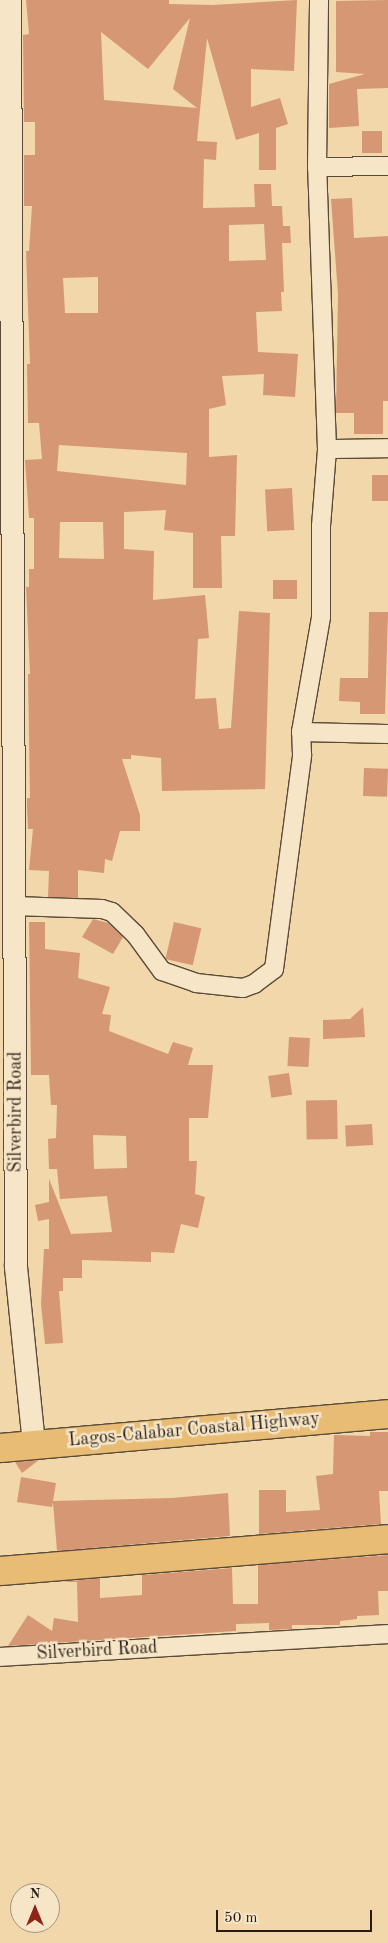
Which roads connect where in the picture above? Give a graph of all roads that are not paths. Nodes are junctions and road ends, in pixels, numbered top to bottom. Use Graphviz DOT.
graph roads {
  1 [pos="10,0"];
  2 [pos="319,0"];
  3 [pos="388,166"];
  4 [pos="317,167"];
  5 [pos="5,240"];
  6 [pos="327,448"];
  7 [pos="388,448"];
  8 [pos="8,532"];
  9 [pos="301,732"];
  10 [pos="388,734"];
  11 [pos="14,906"];
  12 [pos="388,1414"];
  13 [pos="34,1443"];
  14 [pos="0,1448"];
  15 [pos="388,1538"];
  16 [pos="0,1572"];
  17 [pos="388,1634"];
  18 [pos="0,1657"];
  1 -- 5 [label="street, Silverbird Road"];
  2 -- 4 [label="street"];
  3 -- 4 [label="street"];
  4 -- 6 [label="street"];
  5 -- 8 [label="street, Silverbird Road"];
  6 -- 7 [label="street"];
  6 -- 9 [label="street"];
  8 -- 11 [label="street, Silverbird Road"];
  9 -- 10 [label="street"];
  9 -- 11 [label="street"];
  11 -- 13 [label="street, Silverbird Road"];
  12 -- 13 [label="highway, Lagos-Calabar Coastal Highway"];
  13 -- 14 [label="highway, Lagos-Calabar Coastal Highway"];
  15 -- 16 [label="highway"];
  17 -- 18 [label="street, Silverbird Road"];
}
